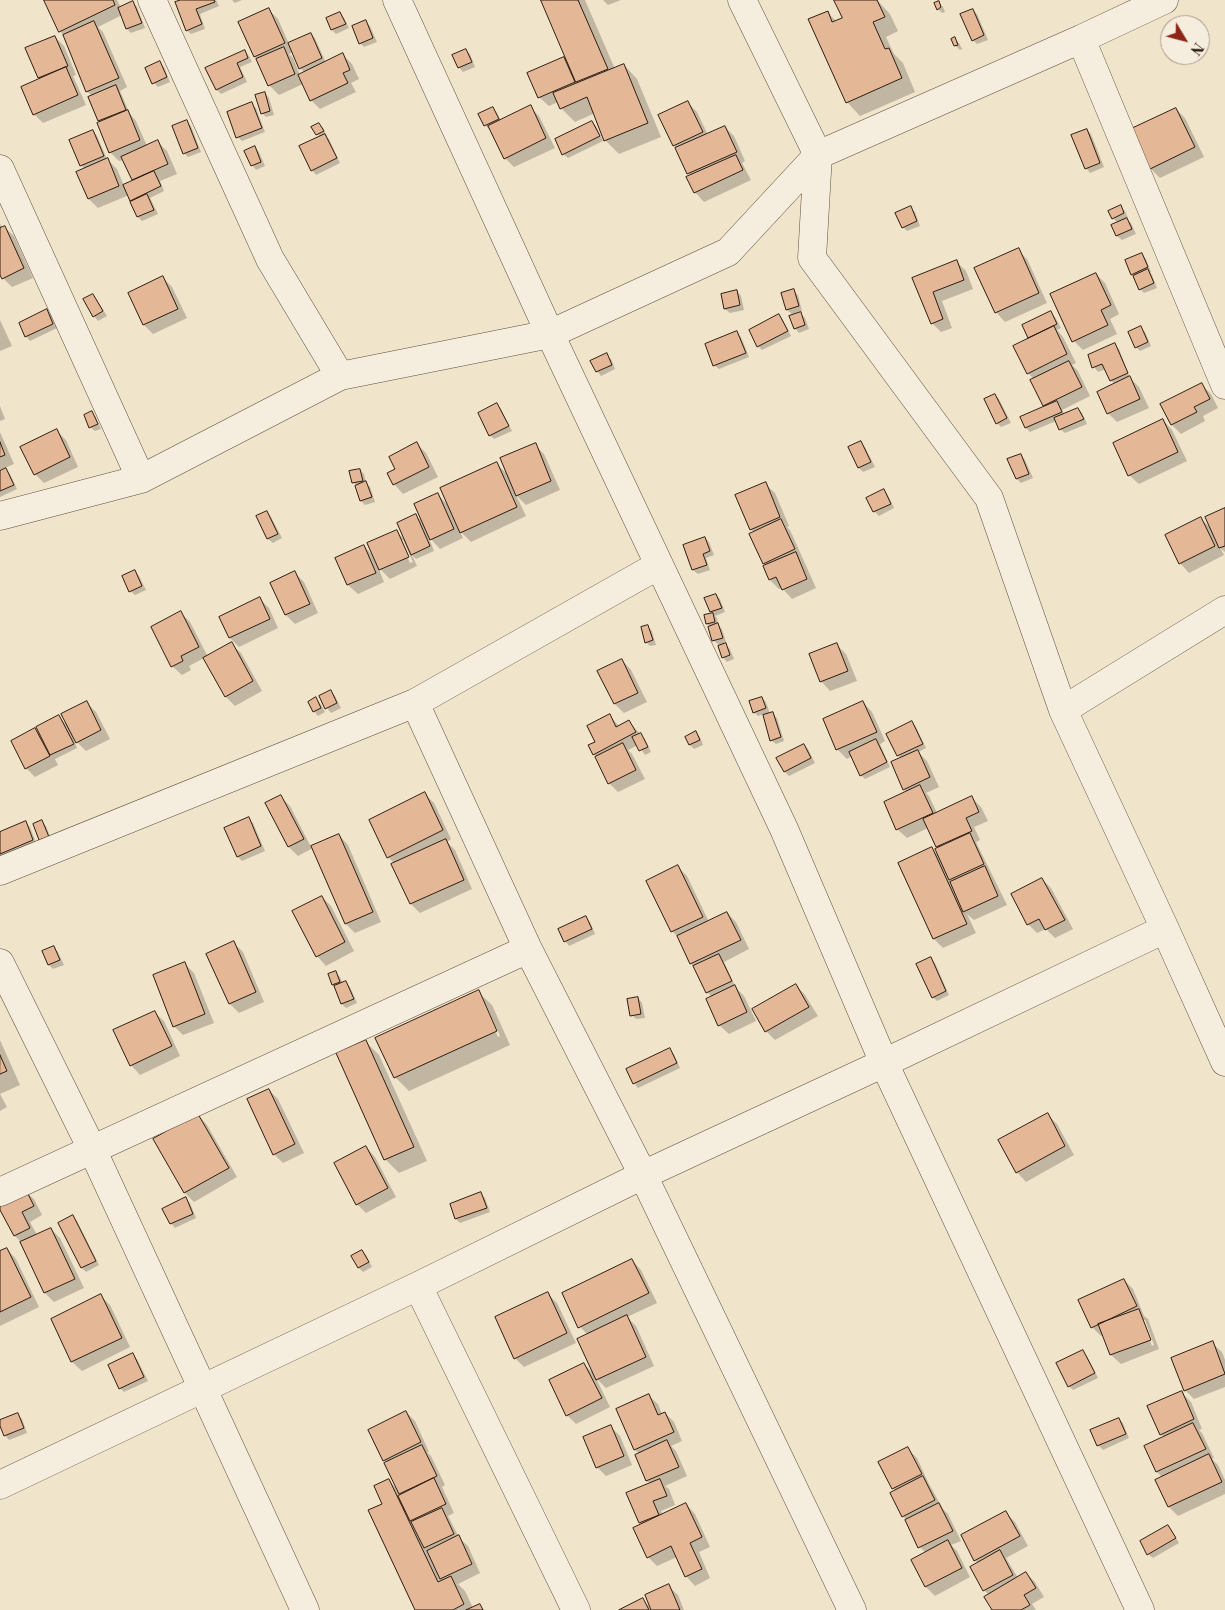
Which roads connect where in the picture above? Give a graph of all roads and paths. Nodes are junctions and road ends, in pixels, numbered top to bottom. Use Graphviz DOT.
graph roads {
  1 [pos="152,0"];
  2 [pos="397,0"];
  3 [pos="742,0"];
  4 [pos="1164,0"];
  5 [pos="1081,39"];
  6 [pos="818,155"];
  7 [pos="0,169"];
  8 [pos="550,334"];
  9 [pos="340,376"];
  10 [pos="1225,385"];
  11 [pos="142,479"];
  12 [pos="0,516"];
  13 [pos="659,565"];
  14 [pos="1225,610"];
  15 [pos="415,704"];
  16 [pos="1063,710"];
  17 [pos="0,871"];
  18 [pos="1166,929"];
  19 [pos="528,949"];
  20 [pos="0,963"];
  21 [pos="1225,1062"];
  22 [pos="884,1063"];
  23 [pos="92,1150"];
  24 [pos="643,1174"];
  25 [pos="0,1192"];
  26 [pos="418,1286"];
  27 [pos="202,1388"];
  28 [pos="0,1484"];
  29 [pos="305,1610"];
  30 [pos="576,1610"];
  31 [pos="852,1610"];
  32 [pos="1140,1610"];
  1 -- 9 [label="street"];
  2 -- 8 [label="street"];
  3 -- 6 [label="street"];
  4 -- 5 [label="street"];
  5 -- 6 [label="street"];
  5 -- 10 [label="street"];
  6 -- 8 [label="street"];
  6 -- 16 [label="street"];
  7 -- 11 [label="street"];
  8 -- 9 [label="street"];
  8 -- 13 [label="street"];
  9 -- 11 [label="street"];
  11 -- 12 [label="street"];
  13 -- 15 [label="street"];
  13 -- 22 [label="street"];
  14 -- 16 [label="street"];
  15 -- 17 [label="street"];
  15 -- 19 [label="street"];
  16 -- 18 [label="street"];
  18 -- 21 [label="street"];
  18 -- 22 [label="street"];
  19 -- 23 [label="street"];
  19 -- 24 [label="street"];
  20 -- 23 [label="street"];
  22 -- 24 [label="street"];
  22 -- 32 [label="street"];
  23 -- 25 [label="street"];
  23 -- 27 [label="street"];
  24 -- 26 [label="street"];
  24 -- 31 [label="street"];
  26 -- 27 [label="street"];
  26 -- 30 [label="street"];
  27 -- 28 [label="street"];
  27 -- 29 [label="street"];
}
